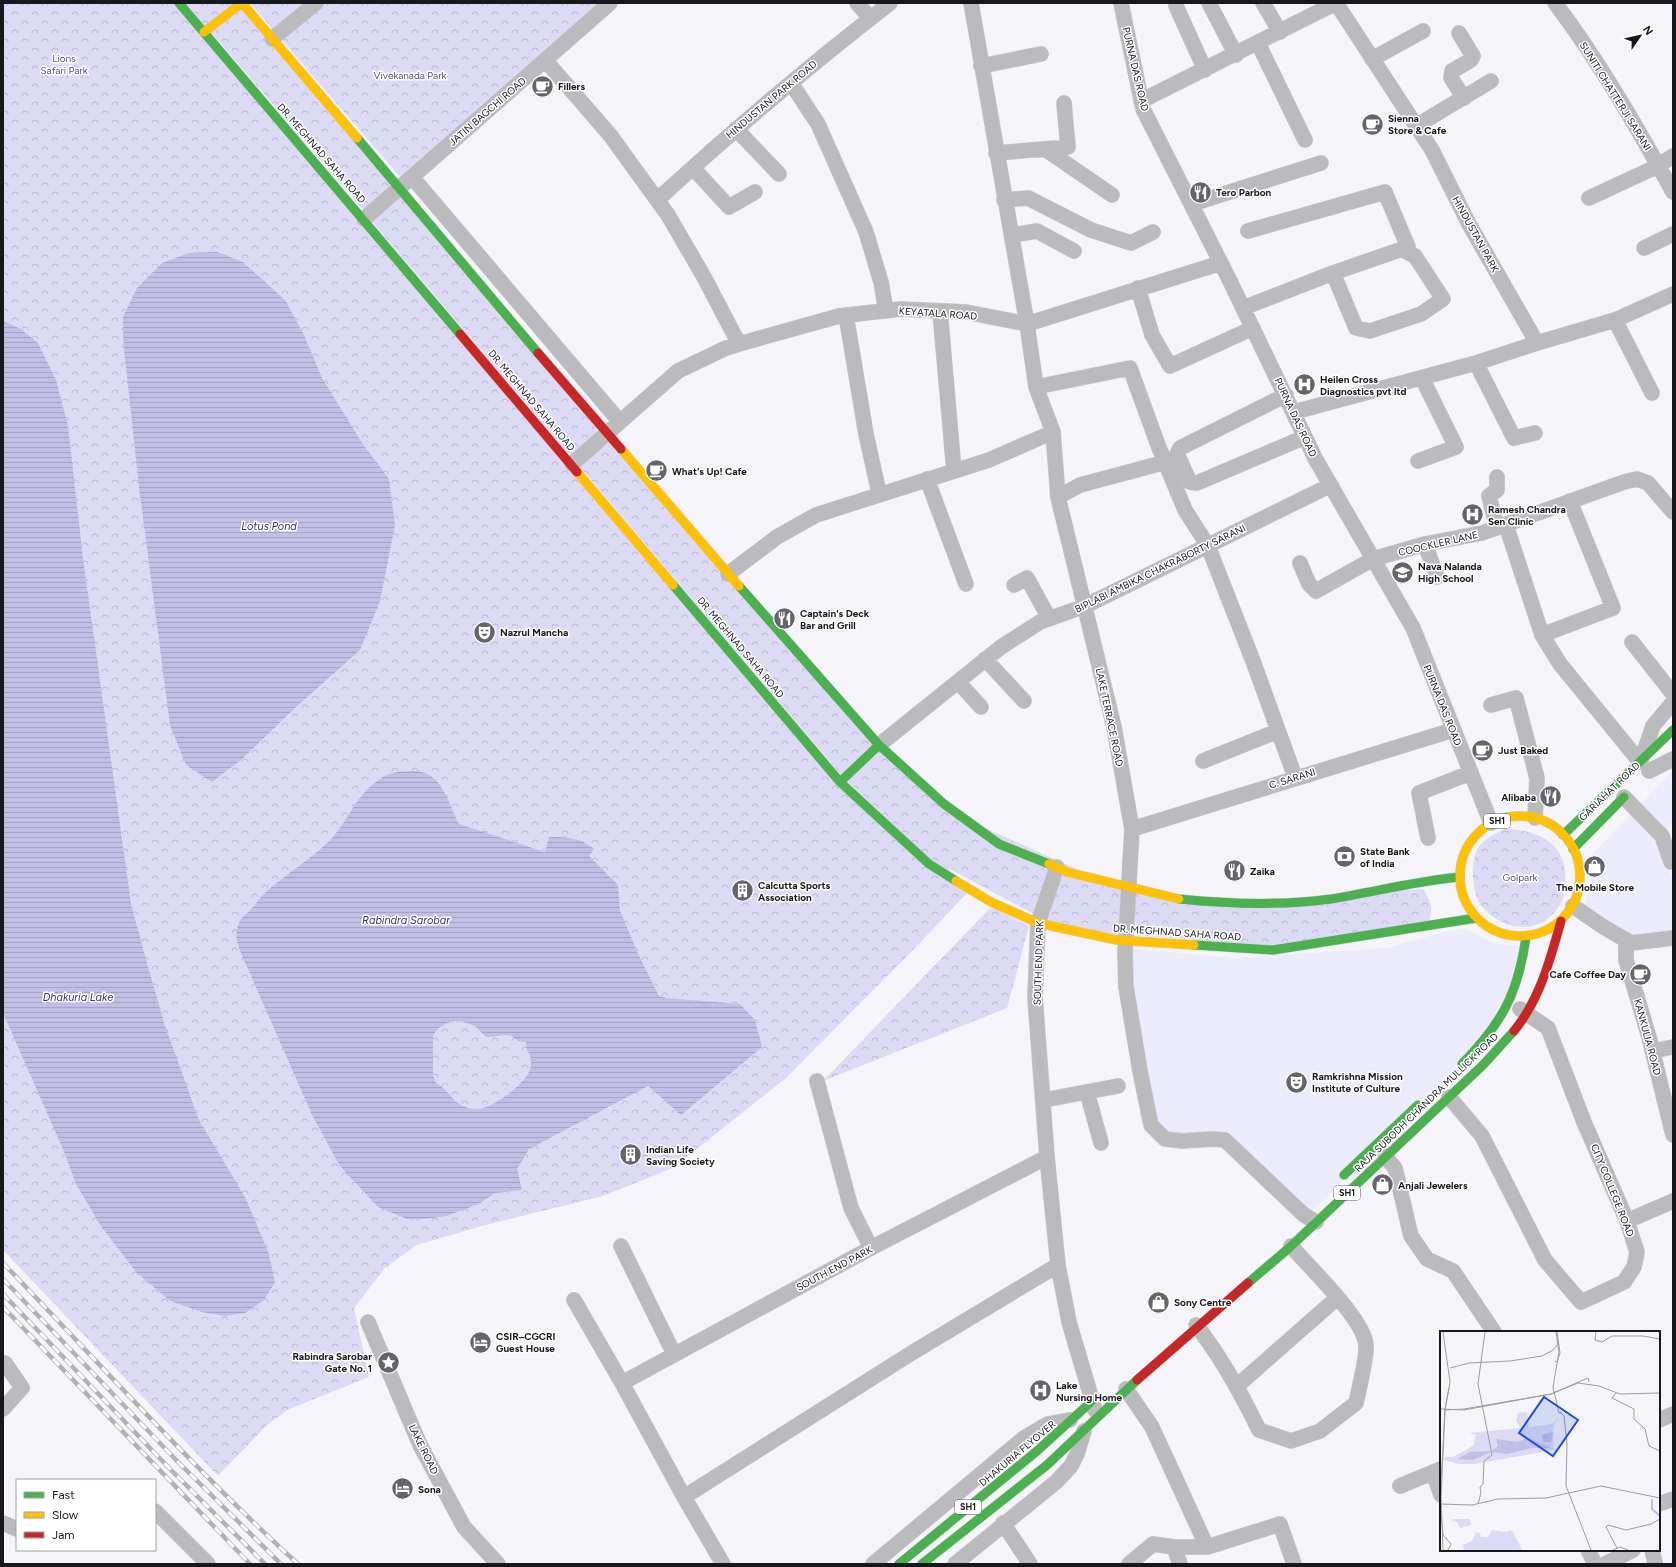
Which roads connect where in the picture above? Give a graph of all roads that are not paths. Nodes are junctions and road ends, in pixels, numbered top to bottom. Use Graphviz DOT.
graph roads {
  1 [pos="179,3"];
  2 [pos="242,3"];
  3 [pos="316,3"];
  4 [pos="610,3"];
  5 [pos="857,3"];
  6 [pos="890,3"];
  7 [pos="971,3"];
  8 [pos="1121,3"];
  9 [pos="1176,3"];
  10 [pos="1209,3"];
  11 [pos="1263,3"];
  12 [pos="1336,3"];
  13 [pos="1555,3"];
  14 [pos="870,18"];
  15 [pos="1423,31"];
  16 [pos="204,32"];
  17 [pos="1280,32"];
  18 [pos="1459,33"];
  19 [pos="272,39"];
  20 [pos="1258,43"];
  21 [pos="1041,54"];
  22 [pos="1236,55"];
  23 [pos="1372,59"];
  24 [pos="545,60"];
  25 [pos="981,66"];
  26 [pos="1206,70"];
  27 [pos="1491,81"];
  28 [pos="791,83"];
  29 [pos="1464,98"];
  30 [pos="1142,101"];
  31 [pos="1064,103"];
  32 [pos="1416,126"];
  33 [pos="736,129"];
  34 [pos="1304,140"];
  35 [pos="1045,150"];
  36 [pos="996,153"];
  37 [pos="1673,156"];
  38 [pos="1321,163"];
  39 [pos="1658,166"];
  40 [pos="693,168"];
  41 [pos="779,174"];
  42 [pos="412,177"];
  43 [pos="400,188"];
  44 [pos="755,192"];
  45 [pos="1673,192"];
  46 [pos="1112,195"];
  47 [pos="1589,198"];
  48 [pos="657,200"];
  49 [pos="1004,200"];
  50 [pos="1192,204"];
  51 [pos="364,220"];
  52 [pos="1248,230"];
  53 [pos="1153,232"];
  54 [pos="1673,234"];
  55 [pos="1012,235"];
  56 [pos="1644,248"];
  57 [pos="1400,249"];
  58 [pos="1074,252"];
  59 [pos="1221,263"];
  60 [pos="1333,273"];
  61 [pos="1138,288"];
  62 [pos="1673,294"];
  63 [pos="1243,308"];
  64 [pos="886,311"];
  65 [pos="940,311"];
  66 [pos="846,315"];
  67 [pos="1615,320"];
  68 [pos="1026,324"];
  69 [pos="1253,328"];
  70 [pos="1537,343"];
  71 [pos="739,344"];
  72 [pos="1476,363"];
  73 [pos="1422,378"];
  74 [pos="1036,388"];
  75 [pos="1652,393"];
  76 [pos="1286,395"];
  77 [pos="1294,412"];
  78 [pos="620,422"];
  79 [pos="1053,432"];
  80 [pos="607,433"];
  81 [pos="1535,433"];
  82 [pos="1305,437"];
  83 [pos="1418,461"];
  84 [pos="1166,462"];
  85 [pos="572,464"];
  86 [pos="954,471"];
  87 [pos="1497,477"];
  88 [pos="927,479"];
  89 [pos="1330,485"];
  90 [pos="879,493"];
  91 [pos="1058,497"];
  92 [pos="1570,502"];
  93 [pos="1673,512"];
  94 [pos="1501,527"];
  95 [pos="1425,544"];
  96 [pos="1208,546"];
  97 [pos="1373,559"];
  98 [pos="1300,563"];
  99 [pos="728,574"];
  100 [pos="1437,578"];
  101 [pos="966,584"];
  102 [pos="1014,585"];
  103 [pos="1085,606"];
  104 [pos="1049,618"];
  105 [pos="1542,635"];
  106 [pos="1632,642"];
  107 [pos="985,660"];
  108 [pos="958,682"];
  109 [pos="1673,694"];
  110 [pos="1024,701"];
  111 [pos="1673,702"];
  112 [pos="1491,705"];
  113 [pos="981,707"];
  114 [pos="1453,730"];
  115 [pos="1673,730"];
  116 [pos="1278,731"];
  117 [pos="879,745"];
  118 [pos="1673,748"];
  119 [pos="1673,759"];
  120 [pos="1203,761"];
  121 [pos="1644,770"];
  122 [pos="1470,773"];
  123 [pos="1295,777"];
  124 [pos="840,782"];
  125 [pos="1627,794"];
  126 [pos="1535,818"];
  127 [pos="1491,823"];
  128 [pos="1132,829"];
  129 [pos="1563,835"];
  130 [pos="1428,838"];
  131 [pos="1573,849"];
  132 [pos="1673,861"];
  133 [pos="1057,868"];
  134 [pos="1460,877"];
  135 [pos="1127,887"];
  136 [pos="1573,906"];
  137 [pos="1476,918"];
  138 [pos="1561,921"];
  139 [pos="1038,923"];
  140 [pos="1526,937"];
  141 [pos="1673,938"];
  142 [pos="1124,940"];
  143 [pos="1626,940"];
  144 [pos="1510,1002"];
  145 [pos="1526,1014"];
  146 [pos="1673,1047"];
  147 [pos="1652,1051"];
  148 [pos="1456,1070"];
  149 [pos="817,1081"];
  150 [pos="1118,1086"];
  151 [pos="1086,1092"];
  152 [pos="1428,1097"];
  153 [pos="1449,1098"];
  154 [pos="1044,1100"];
  155 [pos="1669,1103"];
  156 [pos="1673,1135"];
  157 [pos="1101,1143"];
  158 [pos="1385,1156"];
  159 [pos="1047,1158"];
  160 [pos="1337,1182"];
  161 [pos="1673,1201"];
  162 [pos="1306,1218"];
  163 [pos="1627,1221"];
  164 [pos="621,1246"];
  165 [pos="1291,1246"];
  166 [pos="871,1248"];
  167 [pos="1058,1265"];
  168 [pos="1337,1298"];
  169 [pos="574,1300"];
  170 [pos="368,1322"];
  171 [pos="1196,1325"];
  172 [pos="1493,1331"];
  173 [pos="674,1354"];
  174 [pos="5,1363"];
  175 [pos="622,1383"];
  176 [pos="1237,1386"];
  177 [pos="1126,1388"];
  178 [pos="1096,1397"];
  179 [pos="3,1409"];
  180 [pos="1673,1414"];
  181 [pos="1098,1417"];
  182 [pos="1074,1419"];
  183 [pos="1660,1420"];
  184 [pos="1084,1430"];
  185 [pos="1437,1471"];
  186 [pos="1400,1486"];
  187 [pos="1440,1489"];
  188 [pos="684,1497"];
  189 [pos="1673,1499"];
  190 [pos="1660,1504"];
  191 [pos="156,1512"];
  192 [pos="3,1523"];
  193 [pos="1003,1523"];
  194 [pos="16,1529"];
  195 [pos="1174,1547"];
  196 [pos="1207,1547"];
  197 [pos="1588,1551"];
  198 [pos="1631,1551"];
  199 [pos="208,1564"];
  200 [pos="498,1564"];
  201 [pos="723,1564"];
  202 [pos="873,1564"];
  203 [pos="899,1564"];
  204 [pos="922,1564"];
  205 [pos="955,1564"];
  206 [pos="1030,1564"];
  207 [pos="1129,1564"];
  208 [pos="1180,1564"];
  209 [pos="1294,1564"];
  210 [pos="1595,1564"];
  211 [pos="1605,1564"];
  1 -- 16 [label="street, DR. MEGHNAD SAHA ROAD"];
  2 -- 16 [label="street"];
  2 -- 19 [label="street"];
  3 -- 19 [label="street"];
  4 -- 24 [label="street, JATIN BAGCHI ROAD"];
  5 -- 14 [label="street"];
  6 -- 14 [label="street, HINDUSTAN PARK ROAD"];
  7 -- 25 [label="street, LAKE TERRACE ROAD"];
  8 -- 30 [label="street, PURNA DAS ROAD"];
  9 -- 26 [label="street"];
  10 -- 22 [label="street"];
  11 -- 17 [label="street"];
  12 -- 17 [label="street"];
  12 -- 23 [label="street, HINDUSTAN PARK"];
  13 -- 39 [label="street, SUNITI CHATTERJI SARANI"];
  14 -- 28 [label="street, HINDUSTAN PARK ROAD"];
  15 -- 23 [label="street"];
  16 -- 51 [label="street, DR. MEGHNAD SAHA ROAD"];
  17 -- 20 [label="street"];
  18 -- 29 [label="street"];
  19 -- 43 [label="street"];
  20 -- 22 [label="street"];
  20 -- 34 [label="street"];
  21 -- 25 [label="street"];
  22 -- 26 [label="street"];
  23 -- 32 [label="street, HINDUSTAN PARK"];
  24 -- 42 [label="street, JATIN BAGCHI ROAD"];
  24 -- 48 [label="street"];
  25 -- 36 [label="street, LAKE TERRACE ROAD"];
  26 -- 30 [label="street"];
  27 -- 29 [label="street"];
  28 -- 33 [label="street, HINDUSTAN PARK ROAD"];
  28 -- 64 [label="street"];
  29 -- 32 [label="street"];
  30 -- 50 [label="street, PURNA DAS ROAD"];
  31 -- 35 [label="street"];
  32 -- 70 [label="street, HINDUSTAN PARK"];
  33 -- 40 [label="street, HINDUSTAN PARK ROAD"];
  33 -- 41 [label="street"];
  35 -- 36 [label="street"];
  35 -- 46 [label="street"];
  36 -- 49 [label="street, LAKE TERRACE ROAD"];
  37 -- 39 [label="street"];
  38 -- 50 [label="street"];
  39 -- 45 [label="street, SUNITI CHATTERJI SARANI"];
  39 -- 47 [label="street"];
  40 -- 44 [label="street"];
  40 -- 48 [label="street, HINDUSTAN PARK ROAD"];
  42 -- 43 [label="street, JATIN BAGCHI ROAD"];
  42 -- 78 [label="street"];
  43 -- 51 [label="street, JATIN BAGCHI ROAD"];
  43 -- 80 [label="street"];
  48 -- 71 [label="street"];
  49 -- 53 [label="street"];
  49 -- 55 [label="street, LAKE TERRACE ROAD"];
  50 -- 59 [label="street, PURNA DAS ROAD"];
  51 -- 85 [label="street, DR. MEGHNAD SAHA ROAD"];
  52 -- 57 [label="street"];
  54 -- 56 [label="street"];
  55 -- 58 [label="street"];
  55 -- 68 [label="street, LAKE TERRACE ROAD"];
  57 -- 60 [label="street"];
  57 -- 60 [label="street"];
  59 -- 61 [label="street, KEYATALA ROAD"];
  59 -- 63 [label="street, PURNA DAS ROAD"];
  60 -- 63 [label="street"];
  61 -- 68 [label="street, KEYATALA ROAD"];
  61 -- 69 [label="street"];
  62 -- 67 [label="street"];
  63 -- 69 [label="street, PURNA DAS ROAD"];
  64 -- 65 [label="street, KEYATALA ROAD"];
  64 -- 66 [label="street, KEYATALA ROAD"];
  65 -- 68 [label="street, KEYATALA ROAD"];
  65 -- 86 [label="street"];
  66 -- 71 [label="street, KEYATALA ROAD"];
  66 -- 90 [label="street"];
  67 -- 70 [label="street"];
  67 -- 75 [label="street"];
  68 -- 74 [label="street, LAKE TERRACE ROAD"];
  69 -- 76 [label="street, PURNA DAS ROAD"];
  70 -- 72 [label="street"];
  71 -- 78 [label="street, KEYATALA ROAD"];
  72 -- 73 [label="street"];
  72 -- 81 [label="street"];
  73 -- 77 [label="street"];
  73 -- 83 [label="street"];
  74 -- 79 [label="street, LAKE TERRACE ROAD"];
  74 -- 84 [label="street"];
  76 -- 77 [label="street, PURNA DAS ROAD"];
  76 -- 82 [label="street"];
  77 -- 82 [label="street, PURNA DAS ROAD"];
  78 -- 80 [label="street, KEYATALA ROAD"];
  79 -- 86 [label="street"];
  79 -- 91 [label="street, LAKE TERRACE ROAD"];
  80 -- 85 [label="street, KEYATALA ROAD"];
  80 -- 99 [label="street"];
  82 -- 89 [label="street, PURNA DAS ROAD"];
  84 -- 91 [label="street"];
  84 -- 96 [label="street"];
  85 -- 124 [label="street, DR. MEGHNAD SAHA ROAD"];
  86 -- 88 [label="street"];
  87 -- 94 [label="street"];
  88 -- 90 [label="street"];
  88 -- 101 [label="street"];
  89 -- 96 [label="street, BIPLABI AMBIKA CHAKRABORTY SARANI"];
  89 -- 97 [label="street, PURNA DAS ROAD"];
  90 -- 99 [label="street"];
  91 -- 103 [label="street, LAKE TERRACE ROAD"];
  92 -- 93 [label="street, COOCKLER LANE"];
  92 -- 94 [label="street, COOCKLER LANE"];
  92 -- 105 [label="street"];
  94 -- 95 [label="street, COOCKLER LANE"];
  94 -- 105 [label="street"];
  95 -- 97 [label="street, COOCKLER LANE"];
  95 -- 100 [label="street"];
  96 -- 103 [label="street, BIPLABI AMBIKA CHAKRABORTY SARANI"];
  96 -- 116 [label="street"];
  97 -- 98 [label="street, COOCKLER LANE"];
  97 -- 114 [label="street, PURNA DAS ROAD"];
  99 -- 117 [label="street"];
  102 -- 104 [label="street"];
  103 -- 104 [label="street, BIPLABI AMBIKA CHAKRABORTY SARANI"];
  103 -- 128 [label="street, LAKE TERRACE ROAD"];
  104 -- 107 [label="street, BIPLABI AMBIKA CHAKRABORTY SARANI"];
  105 -- 121 [label="street"];
  106 -- 109 [label="street"];
  107 -- 108 [label="street, BIPLABI AMBIKA CHAKRABORTY SARANI"];
  107 -- 110 [label="street"];
  108 -- 113 [label="street"];
  108 -- 117 [label="street, BIPLABI AMBIKA CHAKRABORTY SARANI"];
  111 -- 121 [label="street, GARIAHAT ROAD"];
  112 -- 126 [label="street"];
  114 -- 122 [label="street, PURNA DAS ROAD"];
  114 -- 123 [label="street, C. SARANI"];
  115 -- 121 [label="street"];
  116 -- 120 [label="street"];
  116 -- 123 [label="street"];
  117 -- 124 [label="street"];
  117 -- 133 [label="street"];
  118 -- 121 [label="street"];
  119 -- 121 [label="street"];
  121 -- 129 [label="street, GARIAHAT ROAD"];
  122 -- 127 [label="street, PURNA DAS ROAD"];
  122 -- 130 [label="street"];
  123 -- 128 [label="street, C. SARANI"];
  124 -- 139 [label="street, DR. MEGHNAD SAHA ROAD"];
  125 -- 131 [label="street, GARIAHAT ROAD"];
  125 -- 132 [label="street"];
  126 -- 127 [label="street, SH1"];
  126 -- 129 [label="street, SH1"];
  127 -- 134 [label="street, SH1"];
  128 -- 135 [label="street, LAKE TERRACE ROAD"];
  129 -- 131 [label="street, SH1"];
  131 -- 136 [label="street, SH1"];
  133 -- 135 [label="street"];
  133 -- 139 [label="street, SOUTH END PARK"];
  134 -- 135 [label="street"];
  134 -- 137 [label="street, SH1"];
  135 -- 142 [label="street, LAKE TERRACE ROAD"];
  136 -- 138 [label="street, SH1"];
  136 -- 143 [label="street"];
  137 -- 140 [label="street, SH1"];
  137 -- 142 [label="street, DR. MEGHNAD SAHA ROAD"];
  138 -- 140 [label="street, SH1"];
  138 -- 145 [label="street, RAJA SUBODH CHANDRA MULLICK ROAD / SH1"];
  139 -- 142 [label="street, DR. MEGHNAD SAHA ROAD"];
  139 -- 154 [label="street, SOUTH END PARK"];
  140 -- 144 [label="street"];
  141 -- 143 [label="street"];
  142 -- 162 [label="street, LAKE TERRACE ROAD"];
  143 -- 147 [label="street, KANKULIA ROAD"];
  144 -- 145 [label="street, CITY COLLEGE ROAD"];
  144 -- 148 [label="street"];
  145 -- 153 [label="street, RAJA SUBODH CHANDRA MULLICK ROAD / SH1"];
  145 -- 163 [label="street, CITY COLLEGE ROAD"];
  146 -- 147 [label="street"];
  147 -- 155 [label="street, KANKULIA ROAD"];
  149 -- 166 [label="street"];
  150 -- 151 [label="street"];
  151 -- 154 [label="street"];
  151 -- 157 [label="street"];
  152 -- 160 [label="street, SH1"];
  153 -- 158 [label="street, RAJA SUBODH CHANDRA MULLICK ROAD / SH1"];
  153 -- 163 [label="street, CITY COLLEGE ROAD"];
  154 -- 159 [label="street, SOUTH END PARK"];
  155 -- 156 [label="street, KANKULIA ROAD"];
  158 -- 162 [label="street, RAJA SUBODH CHANDRA MULLICK ROAD / SH1"];
  158 -- 172 [label="street"];
  159 -- 166 [label="street, SOUTH END PARK"];
  159 -- 167 [label="street, SOUTH END PARK"];
  161 -- 163 [label="street"];
  162 -- 165 [label="street, RAJA SUBODH CHANDRA MULLICK ROAD / SH1"];
  164 -- 173 [label="street"];
  165 -- 168 [label="street"];
  165 -- 171 [label="street, RAJA SUBODH CHANDRA MULLICK ROAD / SH1"];
  166 -- 173 [label="street, SOUTH END PARK"];
  167 -- 178 [label="street, SOUTH END PARK"];
  167 -- 188 [label="street"];
  168 -- 176 [label="street"];
  168 -- 176 [label="street"];
  169 -- 175 [label="street"];
  170 -- 200 [label="street, LAKE ROAD"];
  171 -- 176 [label="street"];
  171 -- 177 [label="street, RAJA SUBODH CHANDRA MULLICK ROAD / SH1"];
  173 -- 175 [label="street, SOUTH END PARK"];
  174 -- 179 [label="street"];
  175 -- 188 [label="street"];
  177 -- 181 [label="street, RAJA SUBODH CHANDRA MULLICK ROAD / SH1"];
  177 -- 196 [label="street"];
  178 -- 181 [label="street, SOUTH END PARK"];
  178 -- 182 [label="street, SH1"];
  180 -- 183 [label="street"];
  181 -- 184 [label="street, RAJA SUBODH CHANDRA MULLICK ROAD / SH1"];
  182 -- 202 [label="street"];
  182 -- 203 [label="street, DHAKURIA FLYOVER / SH1"];
  184 -- 193 [label="street"];
  184 -- 204 [label="street, SH1"];
  185 -- 186 [label="street"];
  185 -- 187 [label="street"];
  188 -- 201 [label="street"];
  189 -- 190 [label="street"];
  191 -- 199 [label="street"];
  192 -- 194 [label="street"];
  193 -- 205 [label="street"];
  193 -- 206 [label="street"];
  195 -- 196 [label="street"];
  195 -- 207 [label="street"];
  195 -- 208 [label="street"];
  196 -- 209 [label="street"];
  197 -- 210 [label="street"];
  198 -- 211 [label="street"];
}
